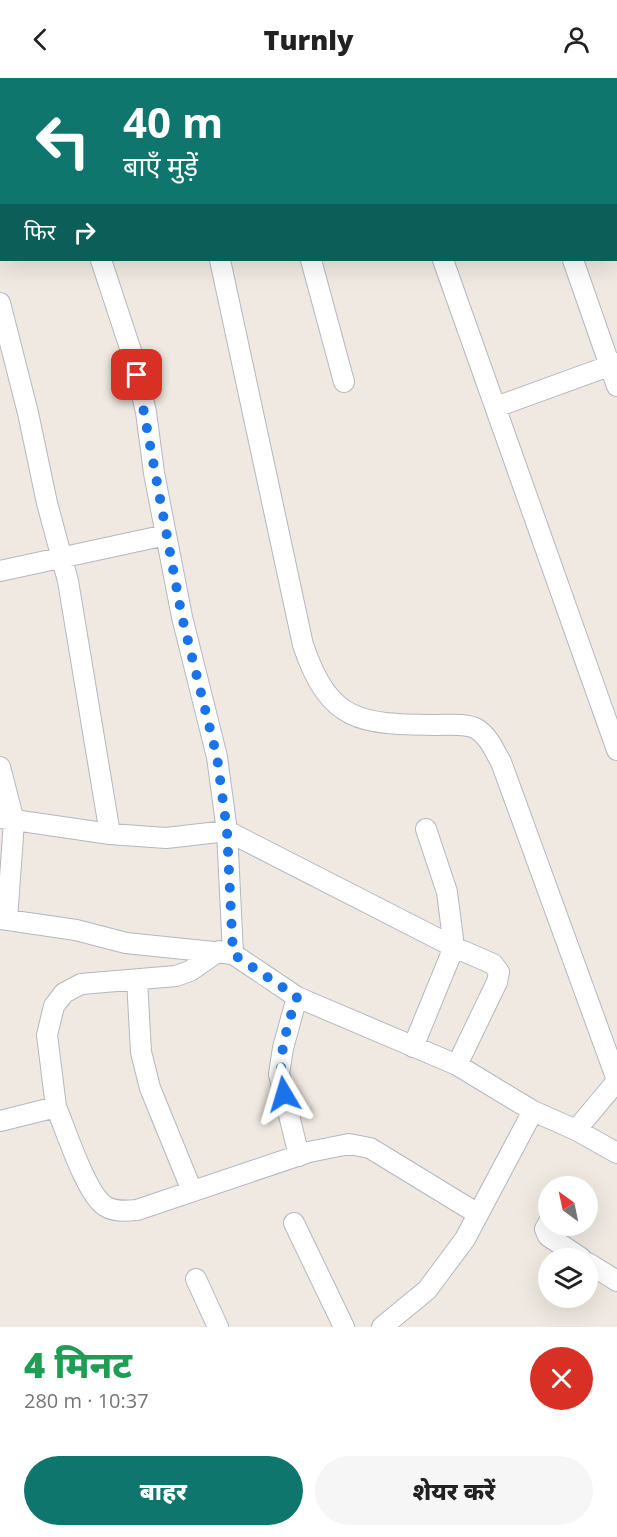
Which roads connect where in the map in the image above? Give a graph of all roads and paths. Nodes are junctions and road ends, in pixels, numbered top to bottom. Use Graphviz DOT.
graph roads {
  1 [pos="102,261"];
  2 [pos="220,261"];
  3 [pos="311,261"];
  4 [pos="443,261"];
  5 [pos="573,261"];
  6 [pos="0,303"];
  7 [pos="613,364"];
  8 [pos="344,382"];
  9 [pos="617,386"];
  10 [pos="496,407"];
  11 [pos="166,535"];
  12 [pos="62,557"];
  13 [pos="0,572"];
  14 [pos="617,750"];
  15 [pos="0,767"];
  16 [pos="7,819"];
  17 [pos="426,829"];
  18 [pos="227,831"];
  19 [pos="110,834"];
  20 [pos="3,919"];
  21 [pos="454,947"];
  22 [pos="226,953"];
  23 [pos="137,980"];
  24 [pos="297,997"];
  25 [pos="413,1047"];
  26 [pos="457,1065"];
  27 [pos="617,1081"];
  28 [pos="56,1107"];
  29 [pos="533,1111"];
  30 [pos="0,1121"];
  31 [pos="576,1130"];
  32 [pos="617,1152"];
  33 [pos="299,1156"];
  34 [pos="192,1191"];
  35 [pos="478,1214"];
  36 [pos="294,1223"];
  37 [pos="548,1236"];
  38 [pos="566,1248"];
  39 [pos="598,1269"];
  40 [pos="196,1279"];
  41 [pos="617,1281"];
  42 [pos="218,1327"];
  43 [pos="344,1327"];
  44 [pos="382,1327"];
  1 -- 11 [label="street"];
  2 -- 27 [label="street"];
  3 -- 8 [label="street"];
  4 -- 10 [label="street"];
  5 -- 7 [label="street"];
  6 -- 12 [label="street"];
  7 -- 9 [label="street"];
  7 -- 10 [label="street"];
  10 -- 14 [label="street"];
  11 -- 12 [label="street"];
  11 -- 18 [label="street"];
  12 -- 13 [label="street"];
  12 -- 19 [label="street"];
  15 -- 16 [label="street"];
  16 -- 19 [label="street"];
  16 -- 20 [label="street"];
  17 -- 21 [label="street"];
  18 -- 19 [label="street"];
  18 -- 21 [label="street"];
  18 -- 22 [label="street"];
  20 -- 22 [label="street"];
  21 -- 25 [label="street"];
  21 -- 26 [label="street"];
  22 -- 23 [label="street"];
  22 -- 24 [label="street"];
  23 -- 28 [label="street"];
  23 -- 34 [label="street"];
  24 -- 25 [label="street"];
  24 -- 33 [label="street"];
  25 -- 26 [label="street"];
  26 -- 29 [label="street"];
  27 -- 31 [label="street"];
  28 -- 30 [label="street"];
  28 -- 34 [label="street"];
  29 -- 31 [label="street"];
  29 -- 35 [label="street"];
  31 -- 32 [label="street"];
  33 -- 34 [label="street"];
  33 -- 35 [label="street"];
  35 -- 44 [label="street"];
  36 -- 43 [label="street"];
  37 -- 38 [label="street"];
  39 -- 41 [label="street"];
  40 -- 42 [label="street"];
}
